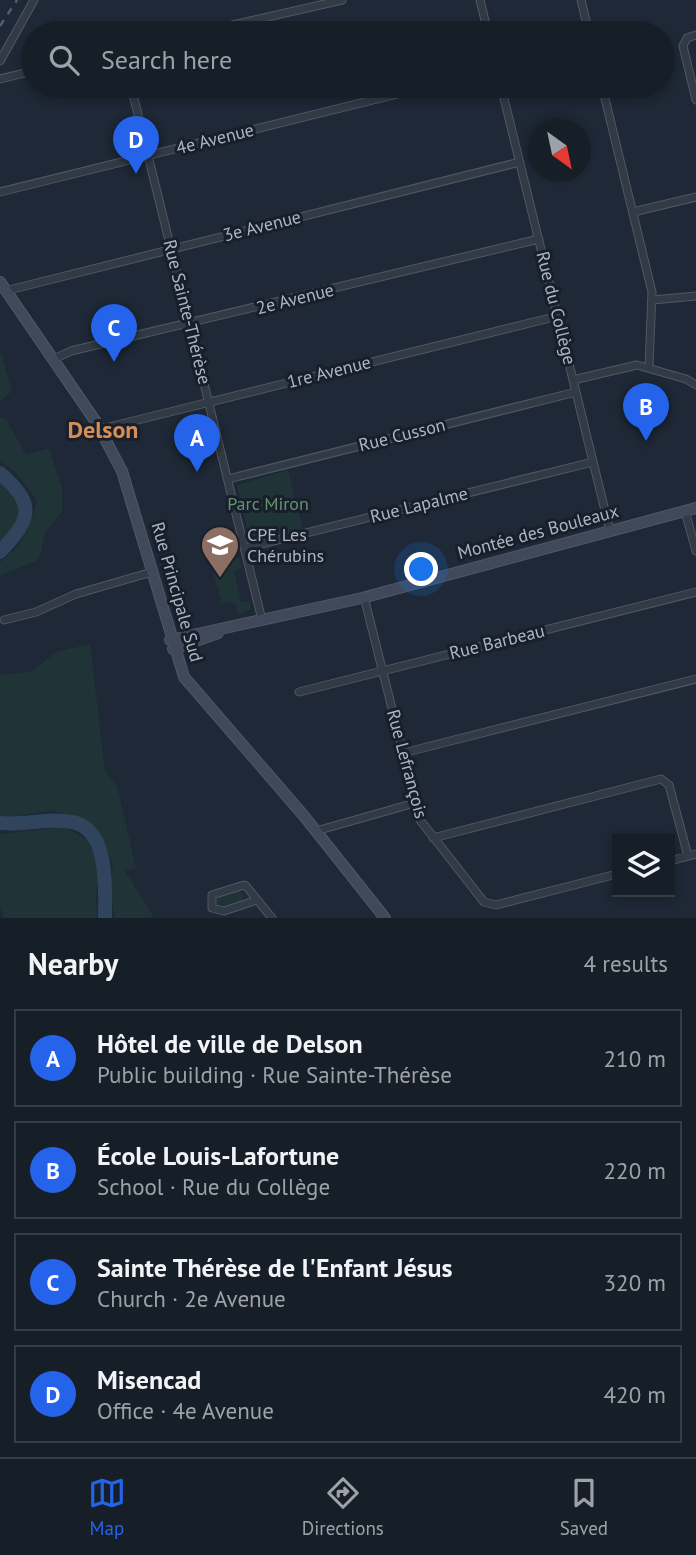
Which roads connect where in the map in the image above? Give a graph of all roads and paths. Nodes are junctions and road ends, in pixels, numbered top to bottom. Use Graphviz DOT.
graph roads {
  1 [pos="34,0"];
  2 [pos="342,0"];
  3 [pos="480,0"];
  4 [pos="581,0"];
  5 [pos="22,21"];
  6 [pos="250,21"];
  7 [pos="485,21"];
  8 [pos="586,21"];
  9 [pos="21,23"];
  10 [pos="696,35"];
  11 [pos="0,61"];
  12 [pos="21,75"];
  13 [pos="0,79"];
  14 [pos="134,98"];
  15 [pos="382,98"];
  16 [pos="504,98"];
  17 [pos="605,98"];
  18 [pos="696,100"];
  19 [pos="148,156"];
  20 [pos="520,162"];
  21 [pos="0,192"];
  22 [pos="696,197"];
  23 [pos="633,212"];
  24 [pos="538,239"];
  25 [pos="171,248"];
  26 [pos="3,286"];
  27 [pos="696,296"];
  28 [pos="653,300"];
  29 [pos="558,316"];
  30 [pos="190,324"];
  31 [pos="52,360"];
  32 [pos="649,367"];
  33 [pos="696,377"];
  34 [pos="686,379"];
  35 [pos="573,380"];
  36 [pos="696,385"];
  37 [pos="576,392"];
  38 [pos="209,401"];
  39 [pos="101,429"];
  40 [pos="593,461"];
  41 [pos="228,478"];
  42 [pos="691,509"];
  43 [pos="610,531"];
  44 [pos="245,548"];
  45 [pos="696,551"];
  46 [pos="152,572"];
  47 [pos="696,592"];
  48 [pos="364,597"];
  49 [pos="4,620"];
  50 [pos="262,620"];
  51 [pos="172,645"];
  52 [pos="383,671"];
  53 [pos="696,679"];
  54 [pos="299,692"];
  55 [pos="403,753"];
  56 [pos="415,803"];
  57 [pos="316,831"];
  58 [pos="433,838"];
  59 [pos="692,855"];
  60 [pos="612,875"];
  61 [pos="257,900"];
  62 [pos="272,918"];
  63 [pos="385,918"];
  1 -- 5 [label="street"];
  2 -- 6 [label="street"];
  3 -- 7 [label="street"];
  4 -- 8 [label="street"];
  9 -- 11 [label="street"];
  10 -- 18 [label="street"];
  12 -- 13 [label="street"];
  14 -- 19 [label="street, Rue Sainte-Thérèse"];
  15 -- 19 [label="street, 4e Avenue"];
  16 -- 20 [label="street, Rue du Collège"];
  17 -- 23 [label="street"];
  19 -- 21 [label="street, 4e Avenue"];
  19 -- 25 [label="street, Rue Sainte-Thérèse"];
  20 -- 24 [label="street, Rue du Collège"];
  20 -- 25 [label="street, 3e Avenue"];
  22 -- 23 [label="street"];
  23 -- 28 [label="street"];
  24 -- 29 [label="street, Rue du Collège"];
  24 -- 30 [label="street, 2e Avenue"];
  25 -- 26 [label="street, 3e Avenue"];
  25 -- 30 [label="street, Rue Sainte-Thérèse"];
  26 -- 31 [label="street, Rue Principale Sud"];
  27 -- 28 [label="street"];
  28 -- 32 [label="street"];
  29 -- 35 [label="street, Rue du Collège"];
  29 -- 38 [label="street, 1re Avenue"];
  30 -- 31 [label="street, 2e Avenue"];
  30 -- 38 [label="street, Rue Sainte-Thérèse"];
  31 -- 39 [label="street, Rue Principale Sud"];
  32 -- 34 [label="street"];
  32 -- 35 [label="street"];
  33 -- 34 [label="street"];
  34 -- 36 [label="street"];
  35 -- 37 [label="street, Rue du Collège"];
  37 -- 40 [label="street, Rue du Collège"];
  37 -- 41 [label="street, Rue Cusson"];
  38 -- 39 [label="street, 1re Avenue"];
  38 -- 41 [label="street, Rue Sainte-Thérèse"];
  39 -- 46 [label="street, Rue Principale Sud"];
  40 -- 43 [label="street, Rue du Collège"];
  40 -- 44 [label="street, Rue Lapalme"];
  41 -- 44 [label="street, Rue Sainte-Thérèse"];
  42 -- 43 [label="street, Montée des Bouleaux"];
  42 -- 45 [label="street"];
  43 -- 48 [label="street, Montée des Bouleaux"];
  44 -- 50 [label="street, Rue Sainte-Thérèse"];
  46 -- 49 [label="street"];
  46 -- 51 [label="street, Rue Principale Sud"];
  47 -- 52 [label="street, Rue Barbeau"];
  48 -- 50 [label="street, Montée des Bouleaux"];
  48 -- 52 [label="street, Rue Lefrançois"];
  50 -- 51 [label="street, Montée des Bouleaux"];
  51 -- 57 [label="street, Rue Principale Sud"];
  52 -- 54 [label="street, Rue Barbeau"];
  52 -- 55 [label="street, Rue Lefrançois"];
  53 -- 55 [label="street"];
  55 -- 56 [label="street, Rue Lefrançois"];
  56 -- 57 [label="street"];
  56 -- 58 [label="street, Rue Lefrançois"];
  57 -- 63 [label="street, Rue Principale Sud"];
  58 -- 59 [label="street"];
  58 -- 60 [label="street, Rue Lefrançois"];
  61 -- 61 [label="street"];
  61 -- 62 [label="street"];
}
